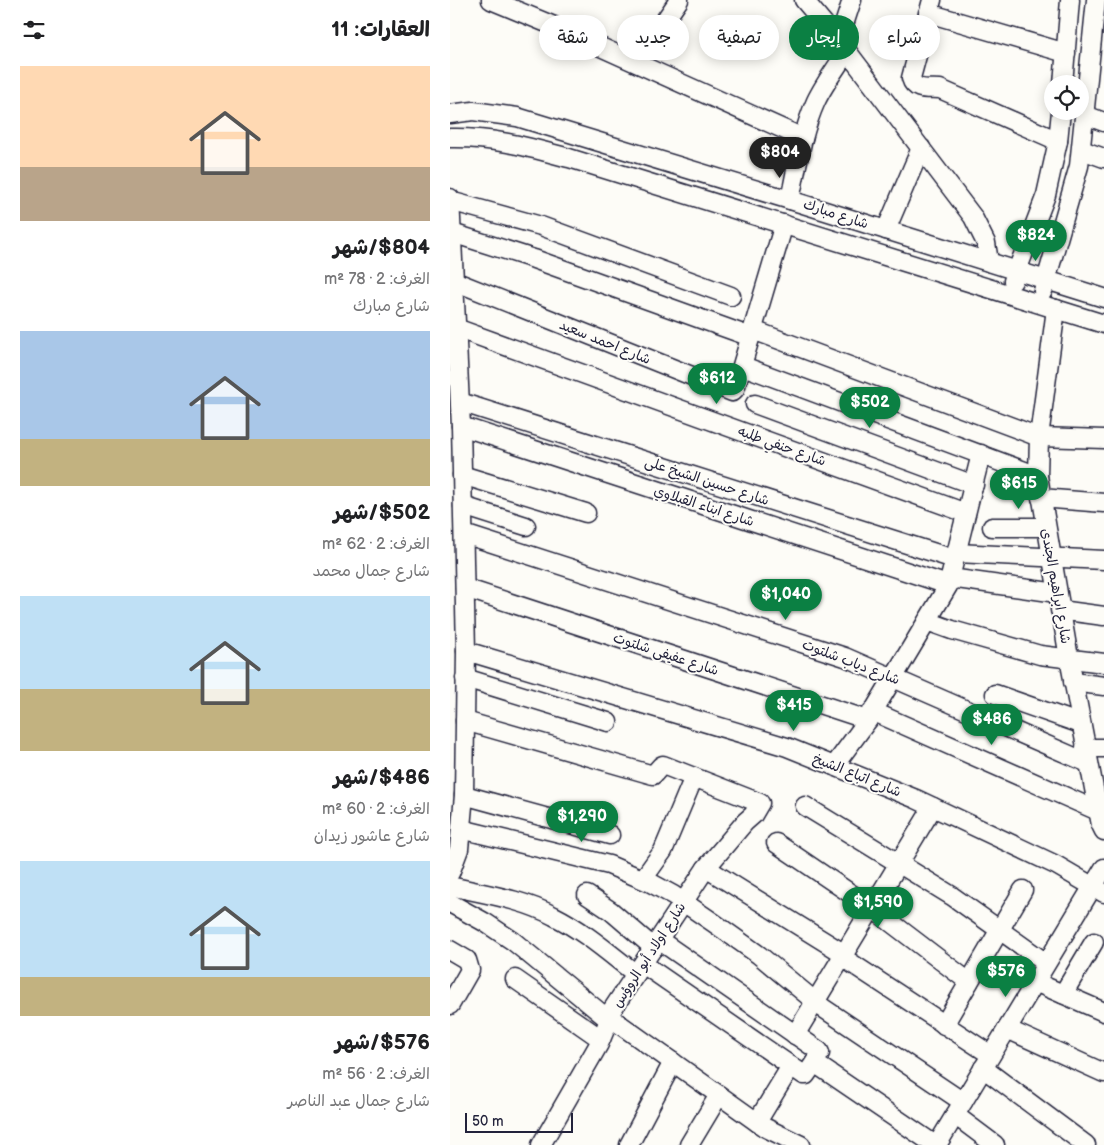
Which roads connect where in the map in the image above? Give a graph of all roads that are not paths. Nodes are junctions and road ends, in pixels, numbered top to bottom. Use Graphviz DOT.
graph roads {
  1 [pos="491,0"];
  2 [pos="679,0"];
  3 [pos="804,0"];
  4 [pos="852,0"];
  5 [pos="1070,0"];
  6 [pos="1098,4"];
  7 [pos="930,6"];
  8 [pos="669,15"];
  9 [pos="817,15"];
  10 [pos="849,15"];
  11 [pos="1066,53"];
  12 [pos="1097,59"];
  13 [pos="836,60"];
  14 [pos="854,60"];
  15 [pos="1064,75"];
  16 [pos="1089,96"];
  17 [pos="450,114"];
  18 [pos="1089,116"];
  19 [pos="1060,120"];
  20 [pos="1085,120"];
  21 [pos="1104,122"];
  22 [pos="450,138"];
  23 [pos="803,138"];
  24 [pos="1058,141"];
  25 [pos="921,148"];
  26 [pos="1082,150"];
  27 [pos="1104,158"];
  28 [pos="752,188"];
  29 [pos="450,198"];
  30 [pos="790,200"];
  31 [pos="450,201"];
  32 [pos="745,212"];
  33 [pos="784,224"];
  34 [pos="886,230"];
  35 [pos="452,233"];
  36 [pos="1028,242"];
  37 [pos="1054,251"];
  38 [pos="989,262"];
  39 [pos="1017,271"];
  40 [pos="1046,280"];
  41 [pos="454,281"];
  42 [pos="1008,294"];
  43 [pos="732,296"];
  44 [pos="1104,298"];
  45 [pos="1040,304"];
  46 [pos="1056,309"];
  47 [pos="1104,324"];
  48 [pos="456,328"];
  49 [pos="752,334"];
  50 [pos="743,366"];
  51 [pos="460,402"];
  52 [pos="755,404"];
  53 [pos="461,426"];
  54 [pos="1040,437"];
  55 [pos="1104,439"];
  56 [pos="981,454"];
  57 [pos="462,475"];
  58 [pos="1038,476"];
  59 [pos="974,484"];
  60 [pos="1041,498"];
  61 [pos="1104,503"];
  62 [pos="463,506"];
  63 [pos="586,512"];
  64 [pos="966,513"];
  65 [pos="526,526"];
  66 [pos="992,527"];
  67 [pos="1046,527"];
  68 [pos="464,534"];
  69 [pos="955,556"];
  70 [pos="1051,557"];
  71 [pos="1104,560"];
  72 [pos="949,582"];
  73 [pos="460,597"];
  74 [pos="1059,601"];
  75 [pos="1104,616"];
  76 [pos="926,622"];
  77 [pos="466,651"];
  78 [pos="1069,658"];
  79 [pos="1104,663"];
  80 [pos="465,678"];
  81 [pos="893,678"];
  82 [pos="1073,682"];
  83 [pos="1104,686"];
  84 [pos="995,694"];
  85 [pos="870,715"];
  86 [pos="465,721"];
  87 [pos="608,722"];
  88 [pos="1081,724"];
  89 [pos="1104,748"];
  90 [pos="1087,755"];
  91 [pos="834,766"];
  92 [pos="694,777"];
  93 [pos="464,795"];
  94 [pos="805,806"];
  95 [pos="933,807"];
  96 [pos="1098,811"];
  97 [pos="461,829"];
  98 [pos="1104,831"];
  99 [pos="610,835"];
  100 [pos="776,843"];
  101 [pos="899,864"];
  102 [pos="706,868"];
  103 [pos="1104,868"];
  104 [pos="450,873"];
  105 [pos="643,879"];
  106 [pos="450,886"];
  107 [pos="1023,890"];
  108 [pos="1098,890"];
  109 [pos="587,895"];
  110 [pos="683,902"];
  111 [pos="450,903"];
  112 [pos="872,908"];
  113 [pos="1069,924"];
  114 [pos="1000,930"];
  115 [pos="656,944"];
  116 [pos="1099,944"];
  117 [pos="450,950"];
  118 [pos="842,957"];
  119 [pos="1046,963"];
  120 [pos="640,969"];
  121 [pos="515,979"];
  122 [pos="969,982"];
  123 [pos="1034,982"];
  124 [pos="1062,994"];
  125 [pos="816,1001"];
  126 [pos="450,1005"];
  127 [pos="1104,1012"];
  128 [pos="608,1017"];
  129 [pos="944,1024"];
  130 [pos="1007,1029"];
  131 [pos="796,1035"];
  132 [pos="602,1040"];
  133 [pos="673,1062"];
  134 [pos="815,1062"];
  135 [pos="987,1062"];
  136 [pos="791,1066"];
  137 [pos="1104,1073"];
  138 [pos="719,1094"];
  139 [pos="959,1108"];
  140 [pos="757,1122"];
  141 [pos="541,1145"];
  142 [pos="630,1145"];
  143 [pos="689,1145"];
  144 [pos="802,1145"];
  145 [pos="936,1145"];
  146 [pos="995,1145"];
  147 [pos="1086,1145"];
  1 -- 23 [label="street"];
  2 -- 8 [label="street"];
  3 -- 9 [label="street"];
  4 -- 10 [label="street"];
  5 -- 11 [label="street"];
  6 -- 12 [label="street"];
  7 -- 11 [label="street"];
  7 -- 24 [label="street"];
  11 -- 15 [label="street"];
  12 -- 16 [label="street"];
  13 -- 23 [label="street"];
  14 -- 25 [label="street"];
  17 -- 28 [label="street, شارع مبارك"];
  18 -- 21 [label="street"];
  19 -- 24 [label="street"];
  20 -- 26 [label="street"];
  22 -- 32 [label="street, شارع مبارك"];
  23 -- 30 [label="street"];
  24 -- 36 [label="street"];
  25 -- 34 [label="street"];
  25 -- 38 [label="street"];
  26 -- 27 [label="street"];
  26 -- 37 [label="street"];
  28 -- 30 [label="street, شارع مبارك"];
  28 -- 32 [label="street"];
  29 -- 31 [label="street"];
  30 -- 34 [label="street, شارع مبارك"];
  31 -- 35 [label="street"];
  31 -- 43 [label="street"];
  32 -- 33 [label="street, شارع مبارك"];
  33 -- 42 [label="street, شارع مبارك"];
  33 -- 49 [label="street, شارع احمد سعيد"];
  34 -- 38 [label="street, شارع مبارك"];
  35 -- 41 [label="street"];
  35 -- 49 [label="street"];
  36 -- 37 [label="street"];
  36 -- 39 [label="street"];
  37 -- 40 [label="street"];
  38 -- 39 [label="street, شارع مبارك"];
  39 -- 40 [label="street, شارع مبارك"];
  39 -- 42 [label="street"];
  40 -- 44 [label="street, شارع مبارك"];
  40 -- 45 [label="street"];
  41 -- 48 [label="street"];
  41 -- 50 [label="street, شارع احمد سعيد"];
  42 -- 45 [label="street, شارع مبارك"];
  45 -- 46 [label="street, شارع مبارك"];
  46 -- 47 [label="street, شارع مبارك"];
  46 -- 54 [label="street, شارع ابراهيم الجندى"];
  48 -- 51 [label="street"];
  48 -- 64 [label="street, شارع حنفي طلبه"];
  49 -- 50 [label="street, شارع احمد سعيد"];
  49 -- 54 [label="street"];
  50 -- 56 [label="street"];
  51 -- 53 [label="street"];
  51 -- 69 [label="street, شارع حسين الشيخ على"];
  52 -- 59 [label="street"];
  53 -- 57 [label="street"];
  53 -- 72 [label="street, شارع ابناء القبلاوي"];
  54 -- 55 [label="street"];
  54 -- 58 [label="street, شارع ابراهيم الجندى"];
  56 -- 58 [label="street"];
  56 -- 59 [label="street"];
  57 -- 62 [label="street"];
  57 -- 63 [label="street"];
  58 -- 60 [label="street, شارع ابراهيم الجندى"];
  59 -- 64 [label="street"];
  60 -- 61 [label="street"];
  60 -- 67 [label="street, شارع ابراهيم الجندى"];
  62 -- 65 [label="street"];
  62 -- 68 [label="street"];
  64 -- 69 [label="street"];
  66 -- 67 [label="street"];
  67 -- 70 [label="street, شارع ابراهيم الجندى"];
  68 -- 73 [label="street"];
  68 -- 81 [label="street, شارع دياب شلتوت"];
  69 -- 70 [label="street, شارع حسين الشيخ على"];
  69 -- 72 [label="street"];
  70 -- 71 [label="street, شارع حسين الشيخ على"];
  70 -- 74 [label="street, شارع ابراهيم الجندى"];
  72 -- 74 [label="street, شارع ابناء القبلاوي"];
  72 -- 76 [label="street"];
  73 -- 77 [label="street"];
  73 -- 85 [label="street, شارع عفيفى شلتوت"];
  74 -- 75 [label="street, شارع ابناء القبلاوي"];
  74 -- 78 [label="street, شارع ابراهيم الجندى"];
  76 -- 78 [label="street"];
  76 -- 81 [label="street"];
  77 -- 80 [label="street"];
  77 -- 91 [label="street, شارع اتباع الشيخ"];
  78 -- 79 [label="street"];
  78 -- 82 [label="street, شارع ابراهيم الجندى"];
  80 -- 86 [label="street"];
  80 -- 87 [label="street"];
  81 -- 85 [label="street"];
  81 -- 90 [label="street, شارع دياب شلتوت"];
  82 -- 83 [label="street"];
  82 -- 88 [label="street, شارع ابراهيم الجندى"];
  84 -- 88 [label="street"];
  85 -- 91 [label="street"];
  85 -- 96 [label="street, شارع عفيفى شلتوت"];
  86 -- 92 [label="street"];
  86 -- 93 [label="street"];
  88 -- 90 [label="street, شارع ابراهيم الجندى"];
  89 -- 90 [label="street"];
  90 -- 96 [label="street, شارع ابراهيم الجندى"];
  91 -- 95 [label="street, شارع اتباع الشيخ"];
  92 -- 102 [label="street, شارع اولاد أبو الروؤس"];
  92 -- 105 [label="street"];
  93 -- 97 [label="street"];
  93 -- 99 [label="street"];
  94 -- 101 [label="street"];
  95 -- 101 [label="street"];
  95 -- 108 [label="street, شارع اتباع الشيخ"];
  96 -- 98 [label="street, شارع ابراهيم الجندى"];
  97 -- 104 [label="street"];
  97 -- 105 [label="street"];
  100 -- 112 [label="street"];
  101 -- 112 [label="street"];
  101 -- 114 [label="street"];
  102 -- 110 [label="street, شارع اولاد أبو الروؤس"];
  102 -- 118 [label="street"];
  103 -- 108 [label="street"];
  105 -- 110 [label="street"];
  106 -- 120 [label="street"];
  107 -- 114 [label="street"];
  108 -- 113 [label="street"];
  109 -- 115 [label="street"];
  110 -- 115 [label="street, شارع اولاد أبو الروؤس"];
  110 -- 125 [label="street"];
  111 -- 128 [label="street"];
  112 -- 118 [label="street"];
  112 -- 122 [label="street"];
  113 -- 116 [label="street"];
  113 -- 119 [label="street"];
  114 -- 119 [label="street"];
  114 -- 122 [label="street"];
  115 -- 120 [label="street, شارع اولاد أبو الروؤس"];
  115 -- 131 [label="street"];
  116 -- 124 [label="street"];
  117 -- 126 [label="street"];
  118 -- 125 [label="street"];
  118 -- 129 [label="street"];
  119 -- 123 [label="street"];
  120 -- 128 [label="street, شارع اولاد أبو الروؤس"];
  120 -- 136 [label="street"];
  121 -- 132 [label="street"];
  122 -- 129 [label="street"];
  123 -- 124 [label="street"];
  123 -- 130 [label="street"];
  124 -- 127 [label="street"];
  125 -- 131 [label="street"];
  125 -- 139 [label="street"];
  128 -- 132 [label="street, شارع اولاد أبو الروؤس"];
  128 -- 133 [label="street"];
  129 -- 135 [label="street"];
  130 -- 135 [label="street"];
  130 -- 137 [label="street"];
  131 -- 134 [label="street"];
  132 -- 141 [label="street, شارع اولاد أبو الروؤس"];
  133 -- 138 [label="street"];
  133 -- 142 [label="street"];
  134 -- 136 [label="street"];
  134 -- 145 [label="street"];
  135 -- 139 [label="street"];
  135 -- 147 [label="street"];
  136 -- 140 [label="street"];
  138 -- 140 [label="street"];
  138 -- 143 [label="street"];
  139 -- 145 [label="street"];
  139 -- 146 [label="street"];
  140 -- 144 [label="street"];
}
